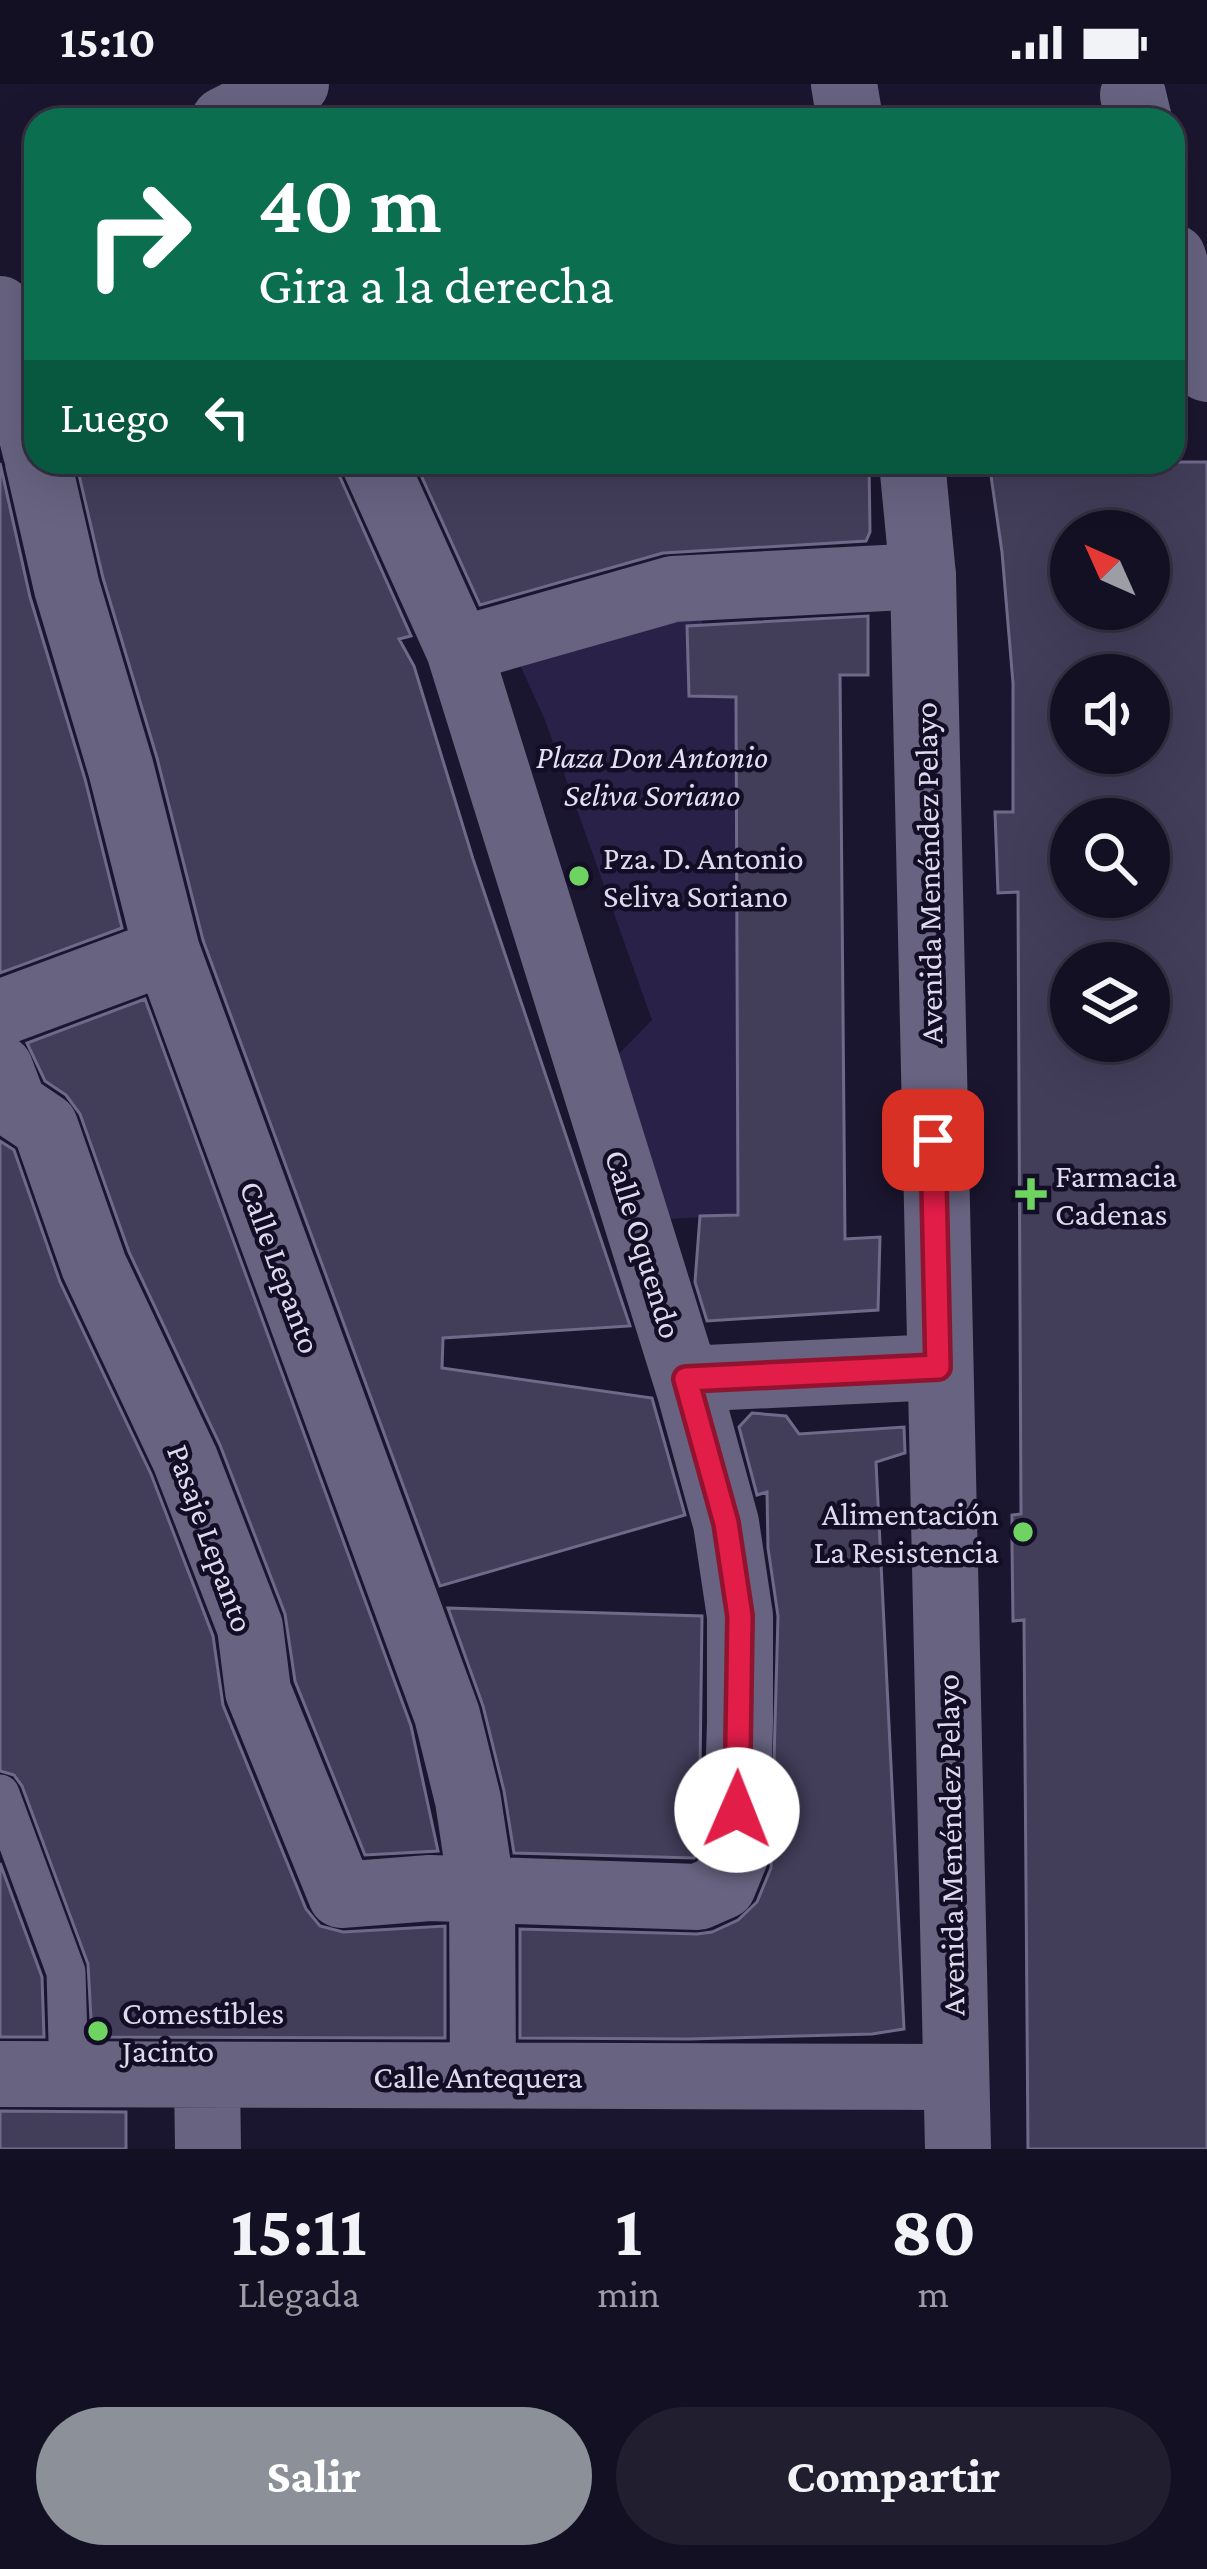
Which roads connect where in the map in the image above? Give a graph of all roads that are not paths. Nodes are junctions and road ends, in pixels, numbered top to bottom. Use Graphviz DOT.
graph roads {
  1 [pos="296,84"];
  2 [pos="248,108"];
  3 [pos="1185,297"];
  4 [pos="14,315"];
  5 [pos="1207,369"];
  6 [pos="24,377"];
  7 [pos="41,474"];
  8 [pos="379,474"];
  9 [pos="913,474"];
  10 [pos="923,576"];
  11 [pos="459,650"];
  12 [pos="167,951"];
  13 [pos="0,1013"];
  14 [pos="0,1068"];
  15 [pos="938,1367"];
  16 [pos="686,1379"];
  17 [pos="0,1794"];
  18 [pos="482,1892"];
  19 [pos="0,2074"];
  20 [pos="483,2075"];
  21 [pos="69,2076"];
  22 [pos="207,2077"];
  23 [pos="956,2077"];
  24 [pos="208,2149"];
  25 [pos="958,2149"];
  1 -- 2 [label="street"];
  3 -- 5 [label="street"];
  4 -- 6 [label="street, Calle Lepanto"];
  7 -- 12 [label="street, Calle Lepanto"];
  8 -- 11 [label="street, Calle Oquendo"];
  9 -- 10 [label="street, Avenida Menéndez Pelayo"];
  10 -- 11 [label="street"];
  10 -- 15 [label="street, Avenida Menéndez Pelayo"];
  11 -- 16 [label="street, Calle Oquendo"];
  12 -- 13 [label="street"];
  12 -- 18 [label="street, Calle Lepanto"];
  14 -- 18 [label="street, Pasaje Lepanto"];
  15 -- 16 [label="street"];
  15 -- 23 [label="street, Avenida Menéndez Pelayo"];
  16 -- 18 [label="street, Calle Oquendo"];
  17 -- 21 [label="lane"];
  18 -- 20 [label="street, Calle Lepanto"];
  19 -- 21 [label="street, Calle Antequera"];
  20 -- 22 [label="street, Calle Antequera"];
  20 -- 23 [label="street, Calle Antequera"];
  21 -- 22 [label="street, Calle Antequera"];
  22 -- 24 [label="street"];
  23 -- 25 [label="street, Avenida Menéndez Pelayo"];
}
